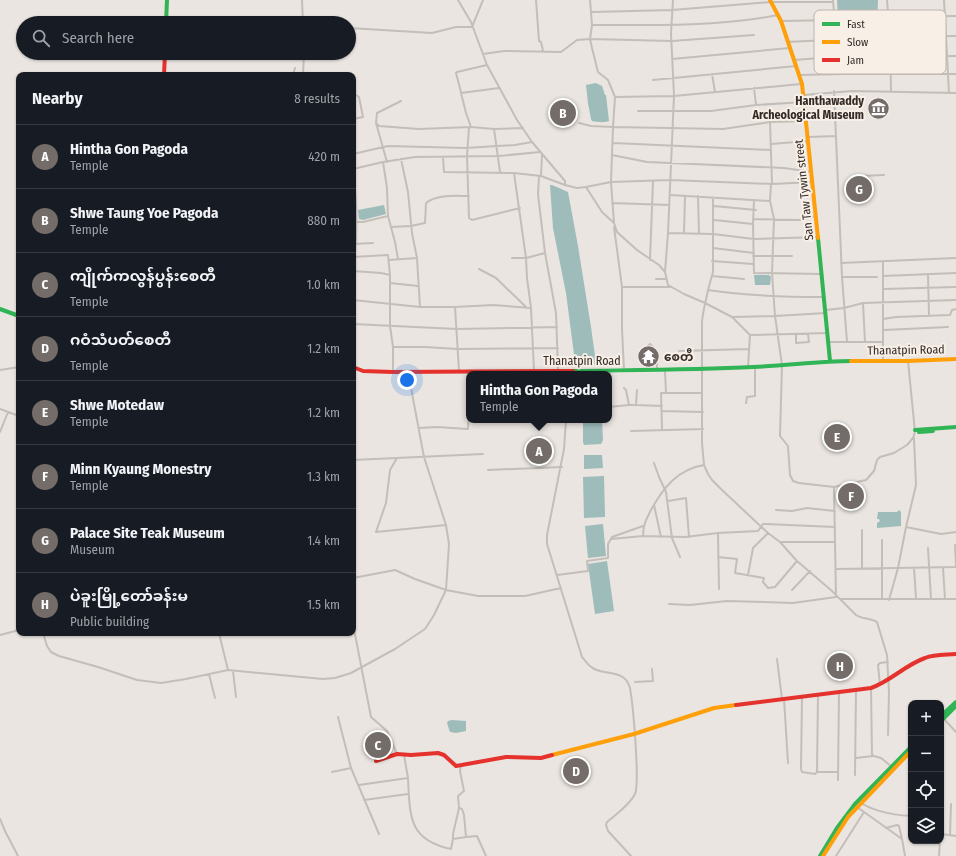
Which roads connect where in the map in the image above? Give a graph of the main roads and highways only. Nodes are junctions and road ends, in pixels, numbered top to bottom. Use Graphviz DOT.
graph roads {
  1 [pos="167,0"];
  2 [pos="771,1"];
  3 [pos="166,16"];
  4 [pos="165,60"];
  5 [pos="164,72"];
  6 [pos="0,309"];
  7 [pos="16,315"];
  8 [pos="956,359"];
  9 [pos="830,360"];
  10 [pos="356,368"];
  11 [pos="466,371"];
  12 [pos="466,371"];
  13 [pos="534,371"];
  14 [pos="534,371"];
  15 [pos="558,371"];
  16 [pos="612,371"];
  17 [pos="955,428"];
  18 [pos="915,431"];
  19 [pos="956,654"];
  20 [pos="956,702"];
  21 [pos="956,706"];
  22 [pos="944,716"];
  23 [pos="944,716"];
  24 [pos="908,750"];
  25 [pos="908,754"];
  26 [pos="376,761"];
  27 [pos="893,768"];
  28 [pos="822,856"];
  1 -- 3 [label="main road"];
  2 -- 9 [label="main road, San Taw Tywin street"];
  4 -- 5 [label="main road"];
  6 -- 7 [label="main road"];
  8 -- 9 [label="main road, Thanatpin Road"];
  9 -- 16 [label="main road, Thanatpin Road"];
  10 -- 12 [label="main road, Thanatpin Road"];
  11 -- 14 [label="main road, Thanatpin Road"];
  13 -- 15 [label="main road, Thanatpin Road"];
  17 -- 18 [label="main road"];
  19 -- 26 [label="main road"];
  20 -- 22 [label="main road"];
  21 -- 23 [label="main road"];
  24 -- 27 [label="main road"];
  25 -- 27 [label="main road"];
  27 -- 28 [label="main road"];
}
